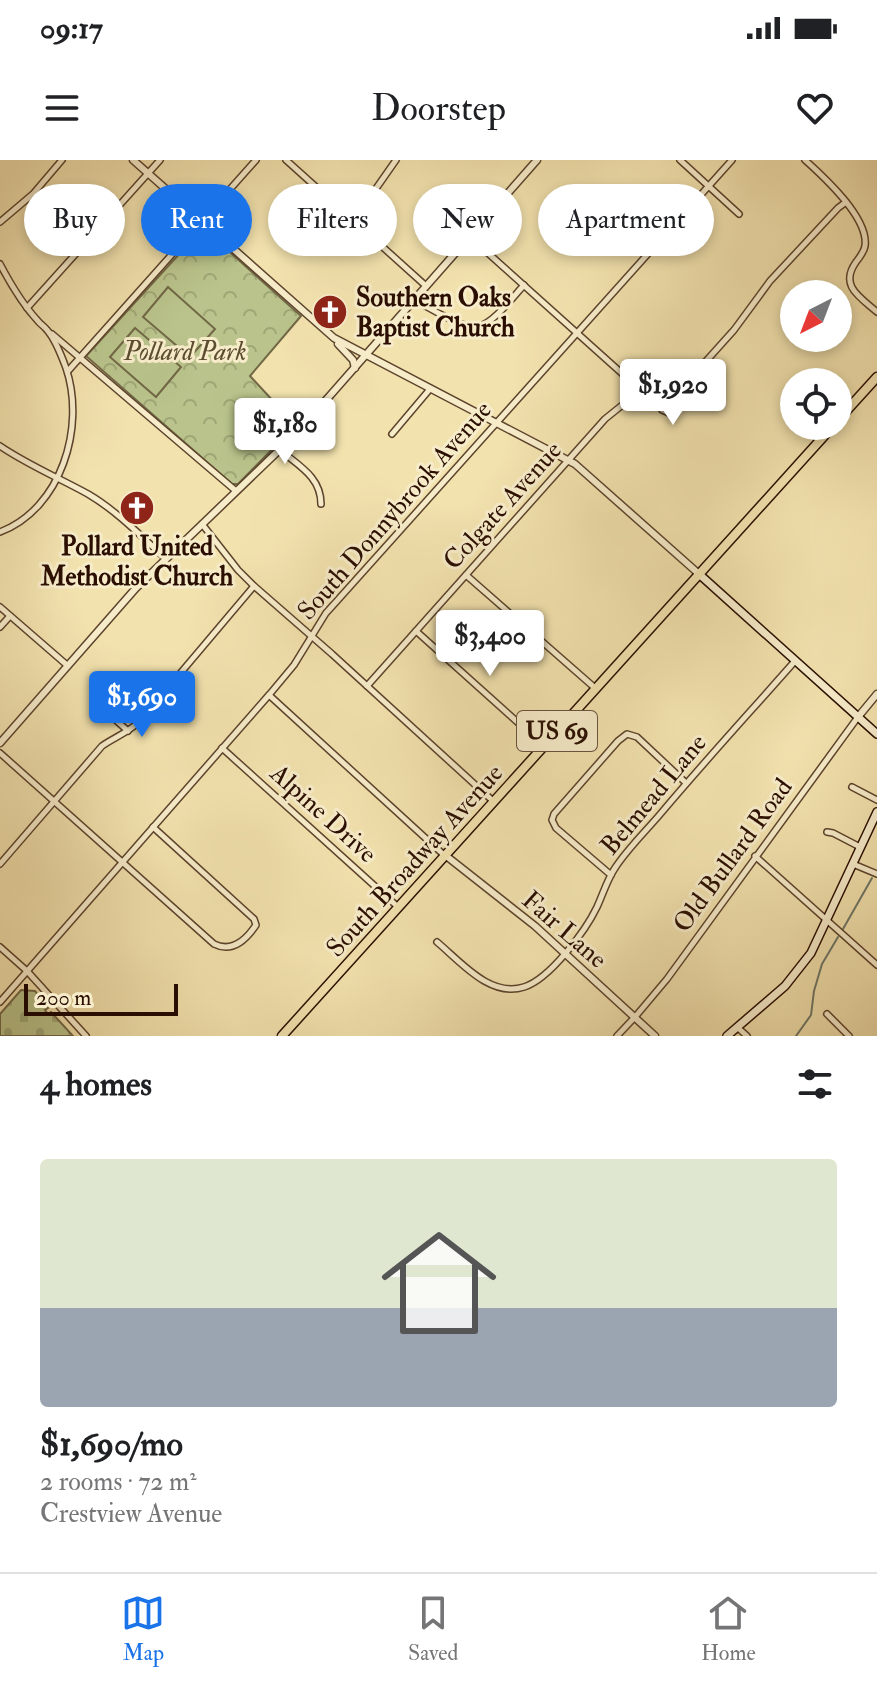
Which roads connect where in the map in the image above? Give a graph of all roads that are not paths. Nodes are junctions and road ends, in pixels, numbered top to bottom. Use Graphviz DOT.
graph roads {
  1 [pos="62,160"];
  2 [pos="133,160"];
  3 [pos="160,160"];
  4 [pos="256,160"];
  5 [pos="286,160"];
  6 [pos="396,160"];
  7 [pos="537,160"];
  8 [pos="680,160"];
  9 [pos="732,160"];
  10 [pos="805,160"];
  11 [pos="149,173"];
  12 [pos="161,184"];
  13 [pos="235,184"];
  14 [pos="313,184"];
  15 [pos="379,184"];
  16 [pos="516,184"];
  17 [pos="707,184"];
  18 [pos="711,184"];
  19 [pos="714,191"];
  20 [pos="846,202"];
  21 [pos="739,214"];
  22 [pos="0,222"];
  23 [pos="171,256"];
  24 [pos="241,256"];
  25 [pos="393,256"];
  26 [pos="453,256"];
  27 [pos="491,256"];
  28 [pos="646,256"];
  29 [pos="0,264"];
  30 [pos="524,285"];
  31 [pos="426,286"];
  32 [pos="414,300"];
  33 [pos="27,308"];
  34 [pos="877,312"];
  35 [pos="48,331"];
  36 [pos="577,333"];
  37 [pos="334,338"];
  38 [pos="366,356"];
  39 [pos="80,357"];
  40 [pos="355,368"];
  41 [pos="67,372"];
  42 [pos="877,377"];
  43 [pos="430,389"];
  44 [pos="670,390"];
  45 [pos="658,393"];
  46 [pos="639,395"];
  47 [pos="852,405"];
  48 [pos="496,422"];
  49 [pos="392,434"];
  50 [pos="820,440"];
  51 [pos="0,446"];
  52 [pos="280,450"];
  53 [pos="569,460"];
  54 [pos="57,479"];
  55 [pos="236,491"];
  56 [pos="321,504"];
  57 [pos="202,524"];
  58 [pos="0,532"];
  59 [pos="166,559"];
  60 [pos="699,574"];
  61 [pos="466,575"];
  62 [pos="254,586"];
  63 [pos="0,607"];
  64 [pos="10,616"];
  65 [pos="0,627"];
  66 [pos="416,631"];
  67 [pos="311,636"];
  68 [pos="795,661"];
  69 [pos="68,666"];
  70 [pos="367,686"];
  71 [pos="595,688"];
  72 [pos="877,694"];
  73 [pos="269,695"];
  74 [pos="99,705"];
  75 [pos="858,717"];
  76 [pos="128,731"];
  77 [pos="877,734"];
  78 [pos="0,743"];
  79 [pos="544,746"];
  80 [pos="222,748"];
  81 [pos="0,753"];
  82 [pos="686,783"];
  83 [pos="852,787"];
  84 [pos="877,800"];
  85 [pos="55,801"];
  86 [pos="494,802"];
  87 [pos="877,812"];
  88 [pos="153,827"];
  89 [pos="827,832"];
  90 [pos="860,847"];
  91 [pos="445,855"];
  92 [pos="755,856"];
  93 [pos="122,861"];
  94 [pos="0,864"];
  95 [pos="853,864"];
  96 [pos="877,874"];
  97 [pos="611,875"];
  98 [pos="398,907"];
  99 [pos="827,921"];
  100 [pos="437,942"];
  101 [pos="0,947"];
  102 [pos="564,954"];
  103 [pos="877,965"];
  104 [pos="27,971"];
  105 [pos="0,1002"];
  106 [pos="827,1014"];
  107 [pos="635,1017"];
  108 [pos="737,1026"];
  109 [pos="86,1036"];
  110 [pos="282,1036"];
  111 [pos="617,1036"];
  112 [pos="655,1036"];
  113 [pos="727,1036"];
  114 [pos="747,1036"];
  115 [pos="849,1036"];
  1 -- 22 [label="street"];
  2 -- 11 [label="street"];
  3 -- 11 [label="street"];
  4 -- 13 [label="street"];
  5 -- 14 [label="street"];
  6 -- 15 [label="street"];
  7 -- 16 [label="street"];
  8 -- 17 [label="street"];
  9 -- 18 [label="street, South Donnybrook Avenue"];
  10 -- 20 [label="street"];
  11 -- 12 [label="street"];
  11 -- 33 [label="street"];
  19 -- 21 [label="street"];
  20 -- 34 [label="street"];
  20 -- 44 [label="street, Colgate Avenue"];
  23 -- 39 [label="street"];
  24 -- 37 [label="street"];
  25 -- 31 [label="street"];
  26 -- 31 [label="street"];
  27 -- 30 [label="street"];
  28 -- 36 [label="street, South Donnybrook Avenue"];
  29 -- 33 [label="street"];
  30 -- 32 [label="street"];
  30 -- 36 [label="street"];
  31 -- 32 [label="street"];
  32 -- 38 [label="street"];
  33 -- 35 [label="street"];
  35 -- 39 [label="street"];
  35 -- 41 [label="street"];
  36 -- 46 [label="street"];
  36 -- 48 [label="street, South Donnybrook Avenue"];
  37 -- 38 [label="street"];
  37 -- 40 [label="street"];
  38 -- 40 [label="street"];
  38 -- 43 [label="street"];
  39 -- 41 [label="street"];
  39 -- 55 [label="street"];
  40 -- 52 [label="street"];
  41 -- 54 [label="street"];
  42 -- 47 [label="main road"];
  43 -- 48 [label="street"];
  43 -- 49 [label="street"];
  44 -- 45 [label="street, Colgate Avenue"];
  44 -- 45 [label="street"];
  45 -- 46 [label="street, Colgate Avenue"];
  46 -- 53 [label="street, Colgate Avenue"];
  48 -- 53 [label="street"];
  48 -- 67 [label="street, South Donnybrook Avenue"];
  50 -- 60 [label="main road, South Broadway Avenue / US 69"];
  51 -- 54 [label="street"];
  52 -- 55 [label="street"];
  52 -- 56 [label="street"];
  53 -- 60 [label="street"];
  53 -- 61 [label="street, Colgate Avenue"];
  54 -- 58 [label="street"];
  54 -- 59 [label="street"];
  55 -- 57 [label="street"];
  57 -- 59 [label="street"];
  57 -- 62 [label="street"];
  59 -- 69 [label="street"];
  60 -- 68 [label="main road"];
  60 -- 71 [label="main road, South Broadway Avenue / US 69"];
  61 -- 66 [label="street, Colgate Avenue"];
  61 -- 71 [label="street"];
  62 -- 67 [label="street"];
  62 -- 76 [label="street"];
  63 -- 64 [label="street"];
  64 -- 65 [label="street"];
  64 -- 69 [label="street"];
  66 -- 70 [label="street, Colgate Avenue"];
  66 -- 79 [label="street"];
  67 -- 70 [label="street"];
  67 -- 73 [label="street, South Donnybrook Avenue"];
  68 -- 75 [label="main road"];
  68 -- 82 [label="street, Belmead Lane"];
  69 -- 78 [label="street"];
  70 -- 86 [label="street"];
  71 -- 79 [label="main road, South Broadway Avenue / US 69"];
  72 -- 75 [label="street, Old Bullard Road"];
  73 -- 80 [label="street, South Donnybrook Avenue"];
  73 -- 91 [label="street"];
  74 -- 76 [label="street"];
  75 -- 77 [label="main road"];
  75 -- 92 [label="street, Old Bullard Road"];
  76 -- 85 [label="street"];
  79 -- 86 [label="main road, South Broadway Avenue / US 69"];
  80 -- 88 [label="street, South Donnybrook Avenue"];
  80 -- 98 [label="street, Alpine Drive"];
  81 -- 85 [label="street"];
  82 -- 97 [label="street, Belmead Lane"];
  82 -- 97 [label="street"];
  83 -- 84 [label="street"];
  85 -- 93 [label="street"];
  85 -- 94 [label="street"];
  86 -- 91 [label="main road, South Broadway Avenue / US 69"];
  87 -- 90 [label="main road"];
  88 -- 93 [label="street, South Donnybrook Avenue"];
  88 -- 93 [label="street"];
  89 -- 90 [label="street"];
  90 -- 95 [label="main road"];
  91 -- 98 [label="main road, South Broadway Avenue / US 69"];
  91 -- 102 [label="street, Fair Lane"];
  92 -- 99 [label="street"];
  92 -- 107 [label="street, Old Bullard Road"];
  93 -- 104 [label="street, South Donnybrook Avenue"];
  95 -- 96 [label="street"];
  95 -- 99 [label="main road"];
  97 -- 102 [label="street, Belmead Lane"];
  98 -- 110 [label="main road, South Broadway Avenue / US 69"];
  99 -- 103 [label="street"];
  99 -- 108 [label="main road"];
  100 -- 102 [label="street, Belmead Lane"];
  101 -- 104 [label="street"];
  102 -- 107 [label="street, Fair Lane"];
  104 -- 105 [label="street, South Donnybrook Avenue"];
  104 -- 109 [label="street"];
  106 -- 115 [label="street"];
  107 -- 111 [label="street, Old Bullard Road"];
  107 -- 112 [label="street, Fair Lane"];
  108 -- 113 [label="main road"];
  108 -- 114 [label="street"];
}
